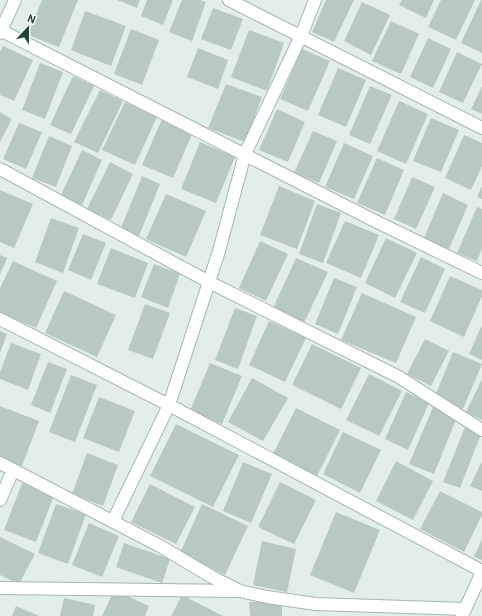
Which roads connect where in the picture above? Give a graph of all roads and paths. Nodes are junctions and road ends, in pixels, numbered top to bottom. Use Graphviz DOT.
graph roads {
  1 [pos="15,0"];
  2 [pos="229,0"];
  3 [pos="315,0"];
  4 [pos="0,31"];
  5 [pos="301,36"];
  6 [pos="482,128"];
  7 [pos="245,154"];
  8 [pos="0,169"];
  9 [pos="482,273"];
  10 [pos="209,282"];
  11 [pos="0,319"];
  12 [pos="169,405"];
  13 [pos="482,430"];
  14 [pos="0,463"];
  15 [pos="12,470"];
  16 [pos="0,500"];
  17 [pos="113,521"];
  18 [pos="482,572"];
  19 [pos="0,588"];
  20 [pos="240,591"];
  21 [pos="463,613"];
  1 -- 4 [label="street"];
  2 -- 5 [label="street"];
  3 -- 5 [label="street"];
  4 -- 7 [label="street"];
  5 -- 6 [label="street"];
  5 -- 7 [label="street"];
  7 -- 9 [label="street"];
  7 -- 10 [label="street"];
  8 -- 10 [label="street"];
  10 -- 12 [label="street"];
  10 -- 13 [label="street"];
  11 -- 12 [label="street"];
  12 -- 17 [label="street"];
  12 -- 18 [label="street"];
  14 -- 15 [label="street"];
  15 -- 16 [label="street"];
  15 -- 17 [label="street"];
  17 -- 20 [label="street"];
  18 -- 21 [label="street"];
  19 -- 20 [label="street"];
  20 -- 21 [label="street"];
}
